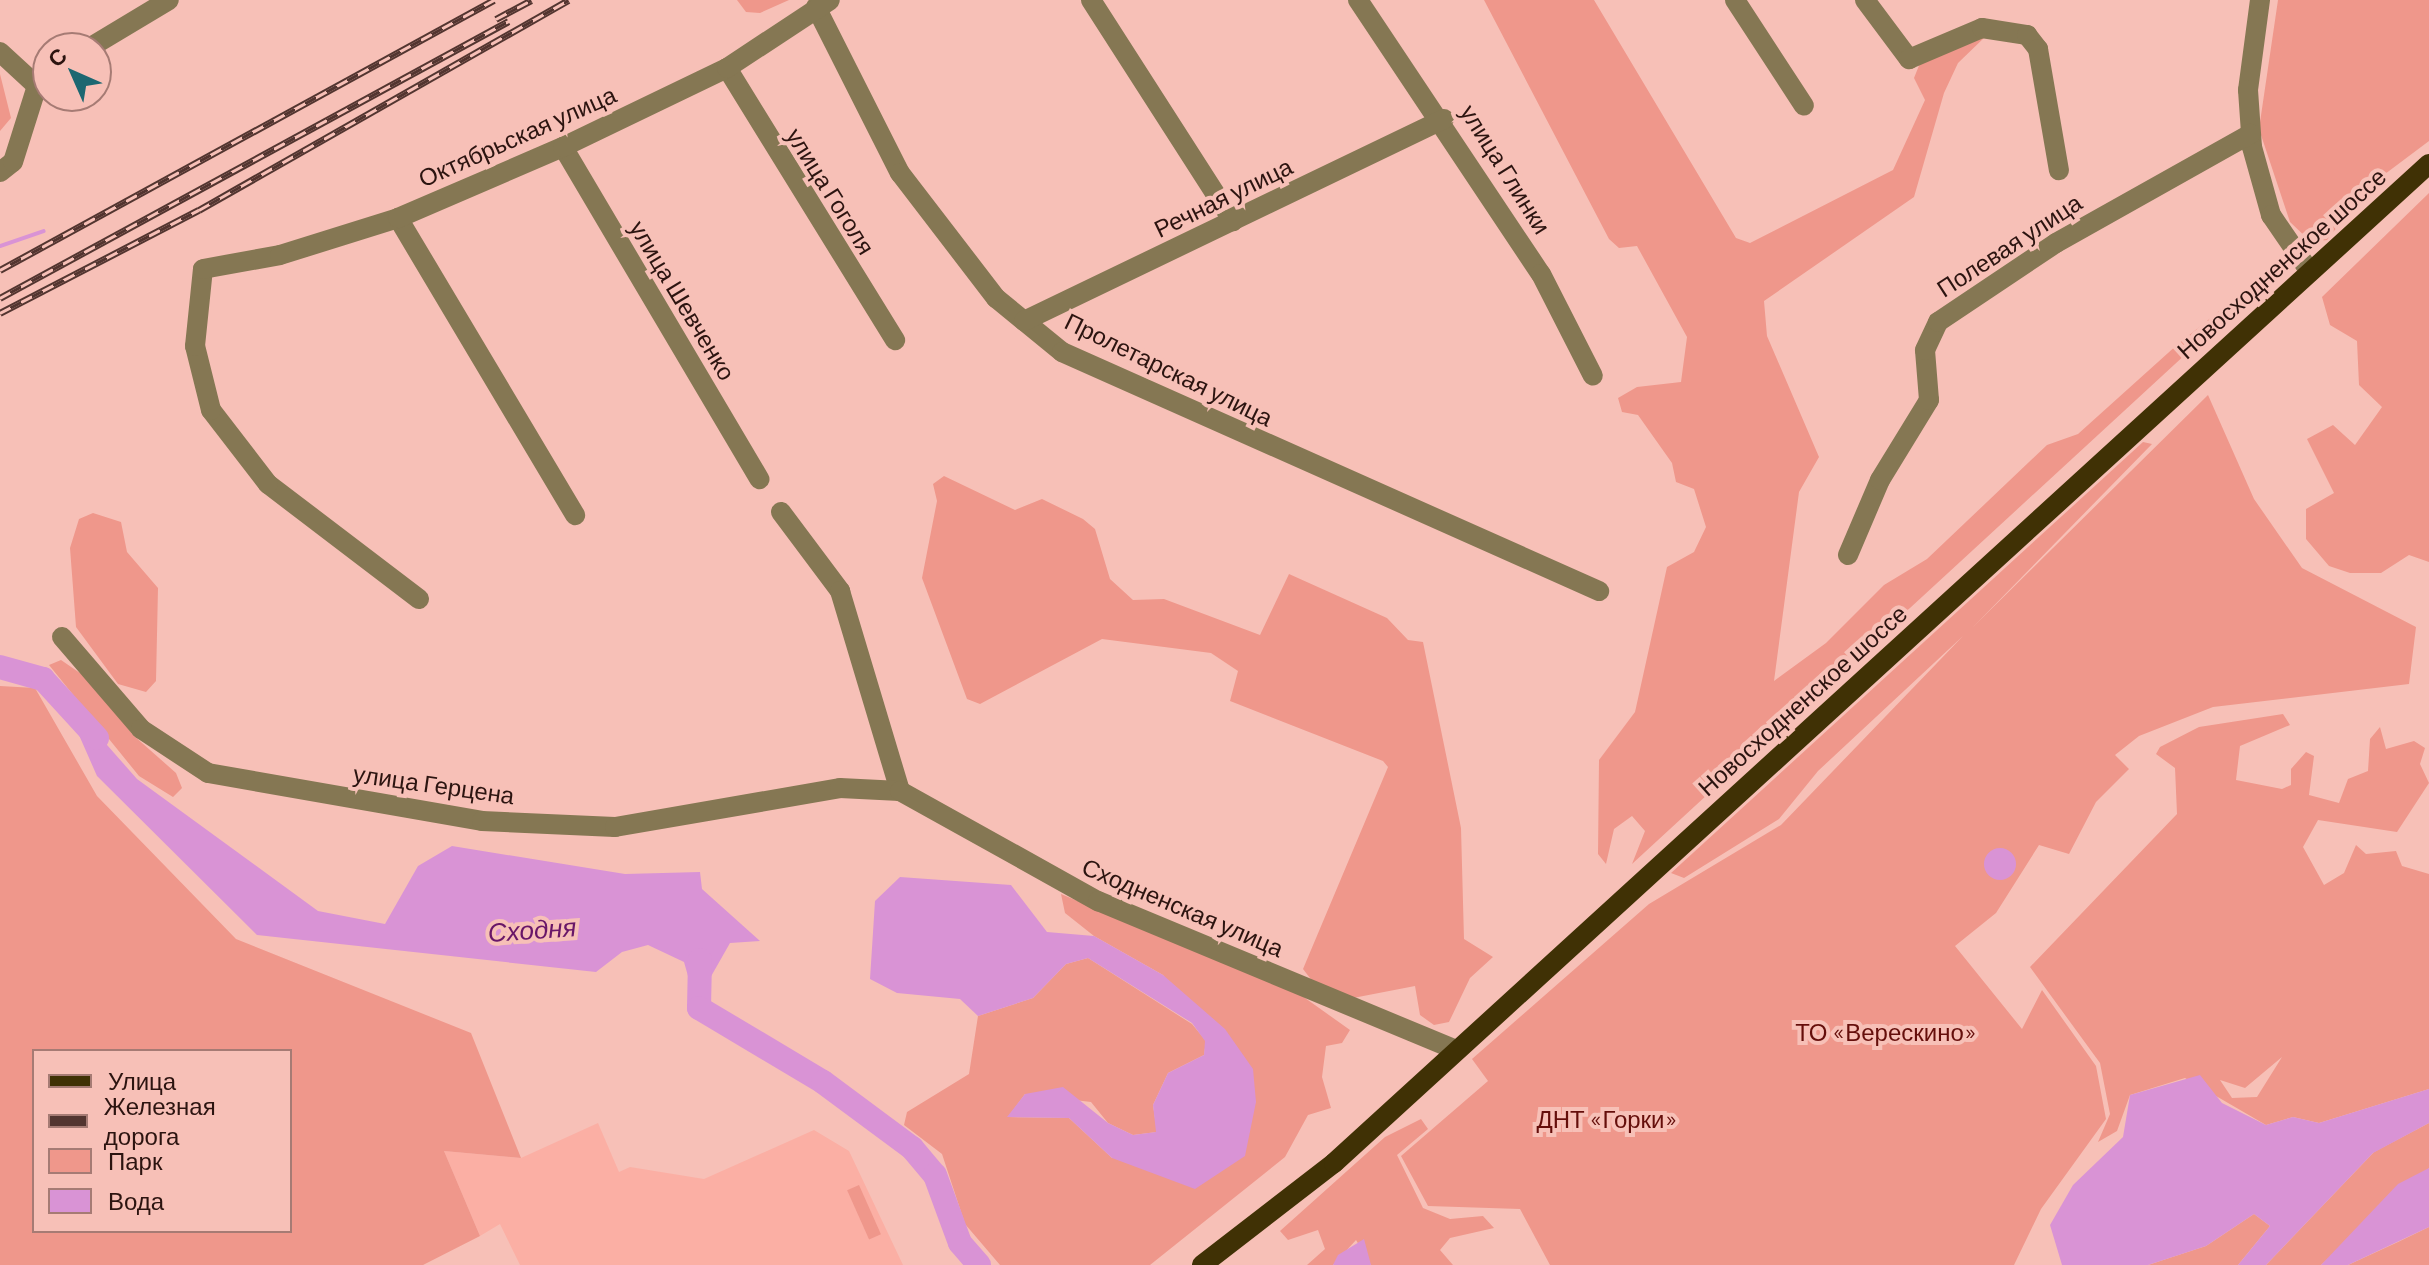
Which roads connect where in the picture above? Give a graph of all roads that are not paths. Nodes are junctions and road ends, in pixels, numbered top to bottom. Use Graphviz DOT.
graph roads {
  1 [pos="169,0"];
  2 [pos="1091,0"];
  3 [pos="1358,0"];
  4 [pos="1735,0"];
  5 [pos="1865,0"];
  6 [pos="2260,0"];
  7 [pos="823,3"];
  8 [pos="112,34"];
  9 [pos="0,52"];
  10 [pos="727,68"];
  11 [pos="32,74"];
  12 [pos="1804,106"];
  13 [pos="32,111"];
  14 [pos="1444,119"];
  15 [pos="2250,134"];
  16 [pos="563,147"];
  17 [pos="2429,164"];
  18 [pos="2059,170"];
  19 [pos="0,172"];
  20 [pos="398,218"];
  21 [pos="1233,221"];
  22 [pos="2310,272"];
  23 [pos="1024,321"];
  24 [pos="895,340"];
  25 [pos="1593,376"];
  26 [pos="759,479"];
  27 [pos="781,512"];
  28 [pos="575,515"];
  29 [pos="1848,555"];
  30 [pos="1599,591"];
  31 [pos="419,599"];
  32 [pos="62,637"];
  33 [pos="900,791"];
  34 [pos="1456,1050"];
  35 [pos="1202,1265"];
  1 -- 8 [label="street"];
  2 -- 21 [label="street"];
  3 -- 14 [label="street, улица Глинки"];
  4 -- 12 [label="street"];
  5 -- 18 [label="street"];
  6 -- 15 [label="street"];
  7 -- 10 [label="street, Октябрьская улица"];
  7 -- 23 [label="street, Пролетарская улица"];
  9 -- 11 [label="street"];
  10 -- 16 [label="street, Октябрьская улица"];
  10 -- 24 [label="street, улица Гоголя"];
  13 -- 19 [label="street"];
  14 -- 21 [label="street, Речная улица"];
  14 -- 25 [label="street, улица Глинки"];
  15 -- 22 [label="street"];
  15 -- 29 [label="street, Полевая улица"];
  16 -- 20 [label="street, Октябрьская улица"];
  16 -- 26 [label="street, улица Шевченко"];
  17 -- 22 [label="main road, Новосходненское шоссе"];
  20 -- 28 [label="street"];
  20 -- 31 [label="street, Октябрьская улица"];
  21 -- 23 [label="street, Речная улица"];
  22 -- 34 [label="main road, Новосходненское шоссе"];
  23 -- 30 [label="street, Пролетарская улица"];
  27 -- 33 [label="street"];
  32 -- 33 [label="street, улица Герцена"];
  33 -- 34 [label="street, Сходненская улица"];
  34 -- 35 [label="main road, Новосходненское шоссе"];
}
